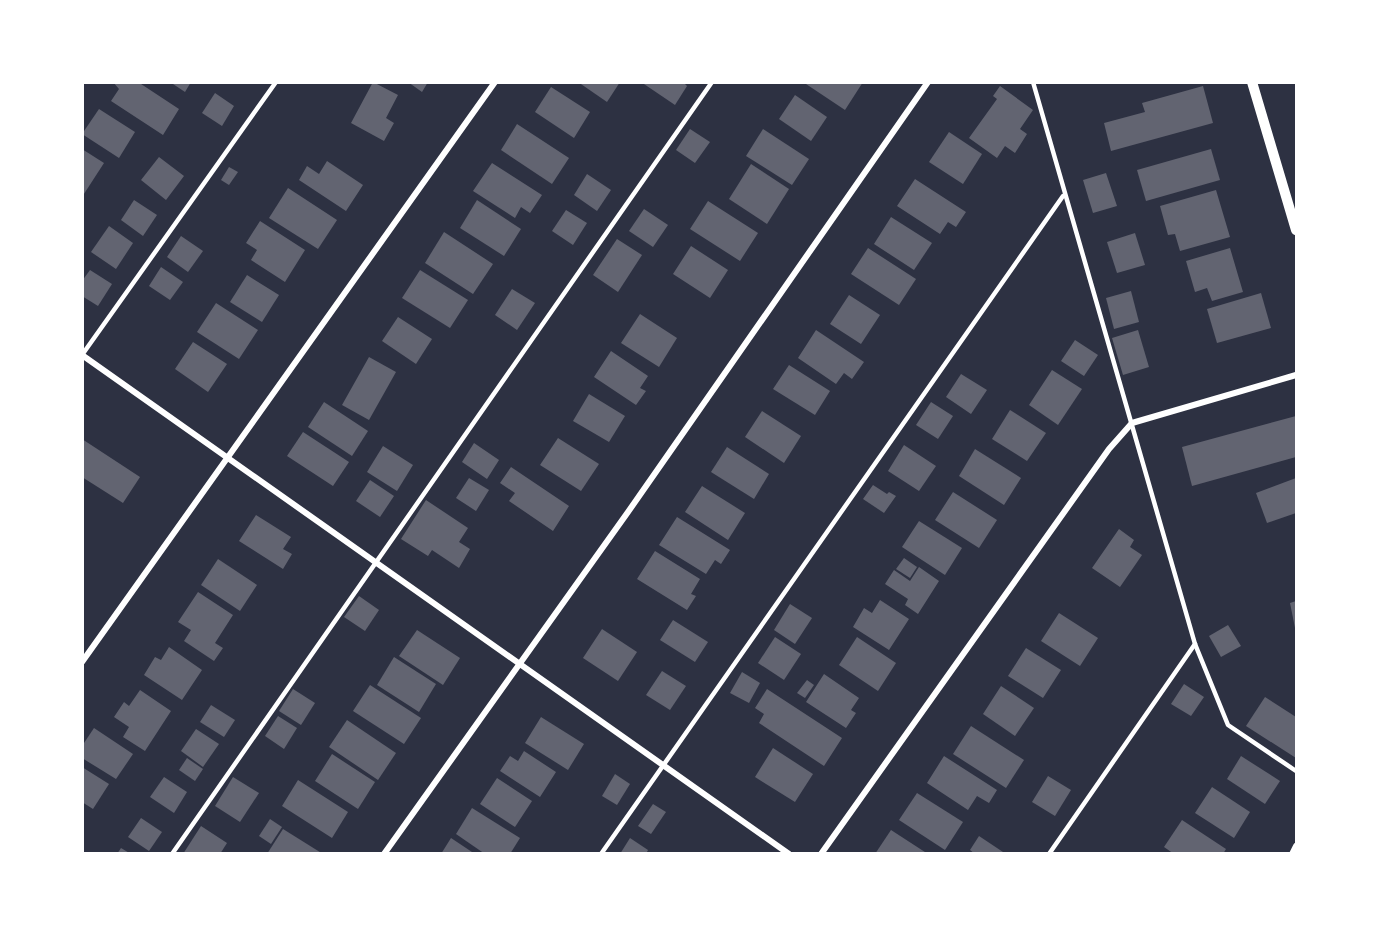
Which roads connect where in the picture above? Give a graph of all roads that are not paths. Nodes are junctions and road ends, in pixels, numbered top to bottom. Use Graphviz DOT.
graph roads {
  1 [pos="276,82"];
  2 [pos="495,82"];
  3 [pos="712,82"];
  4 [pos="928,82"];
  5 [pos="1032,82"];
  6 [pos="1252,82"];
  7 [pos="1063,196"];
  8 [pos="1296,230"];
  9 [pos="82,355"];
  10 [pos="1296,375"];
  11 [pos="1132,423"];
  12 [pos="230,459"];
  13 [pos="376,560"];
  14 [pos="1195,644"];
  15 [pos="82,662"];
  16 [pos="520,662"];
  17 [pos="663,765"];
  18 [pos="1296,771"];
  19 [pos="1296,846"];
  20 [pos="172,854"];
  21 [pos="384,854"];
  22 [pos="601,854"];
  23 [pos="789,854"];
  24 [pos="821,854"];
  25 [pos="1048,854"];
  26 [pos="1292,854"];
  1 -- 9 [label="lane"];
  2 -- 12 [label="street"];
  3 -- 13 [label="lane"];
  4 -- 16 [label="street"];
  5 -- 7 [label="lane"];
  6 -- 8 [label="street"];
  7 -- 11 [label="lane"];
  7 -- 17 [label="lane"];
  9 -- 12 [label="street"];
  10 -- 11 [label="street"];
  11 -- 14 [label="lane"];
  11 -- 24 [label="street"];
  12 -- 13 [label="street"];
  12 -- 15 [label="street"];
  13 -- 16 [label="street"];
  13 -- 20 [label="lane"];
  14 -- 18 [label="lane"];
  14 -- 25 [label="lane"];
  16 -- 17 [label="street"];
  16 -- 21 [label="street"];
  17 -- 22 [label="lane"];
  17 -- 23 [label="street"];
  19 -- 26 [label="street"];
}
